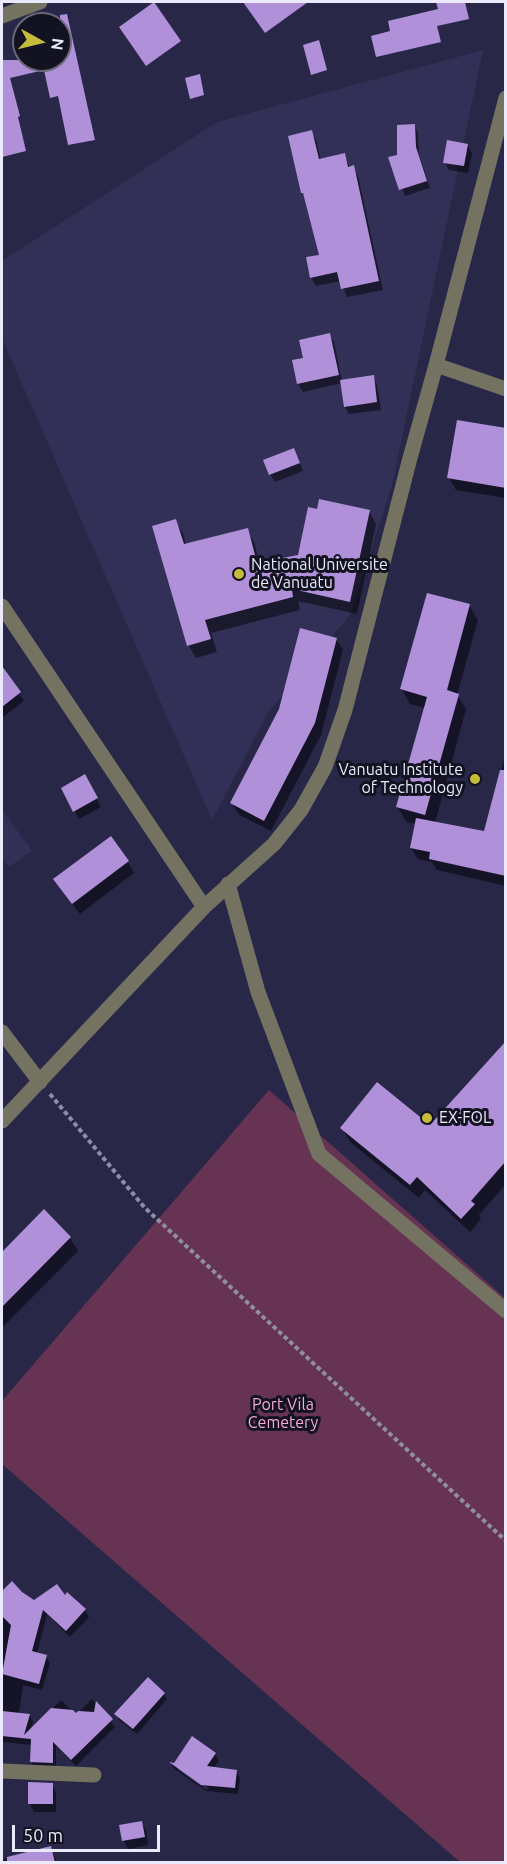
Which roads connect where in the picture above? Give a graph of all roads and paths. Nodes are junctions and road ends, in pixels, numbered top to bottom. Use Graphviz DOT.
graph roads {
  1 [pos="40,2"];
  2 [pos="2,16"];
  3 [pos="506,98"];
  4 [pos="436,365"];
  5 [pos="506,389"];
  6 [pos="2,606"];
  7 [pos="228,884"];
  8 [pos="204,907"];
  9 [pos="2,1032"];
  10 [pos="40,1082"];
  11 [pos="2,1120"];
  12 [pos="506,1311"];
  13 [pos="506,1541"];
  14 [pos="2,1771"];
  15 [pos="94,1775"];
  1 -- 2 [label="street"];
  3 -- 4 [label="street"];
  4 -- 5 [label="street"];
  4 -- 7 [label="street"];
  6 -- 8 [label="street"];
  7 -- 8 [label="street"];
  7 -- 12 [label="street"];
  8 -- 10 [label="street"];
  9 -- 10 [label="street"];
  10 -- 11 [label="street"];
  10 -- 13 [label="path"];
  14 -- 15 [label="street"];
}
